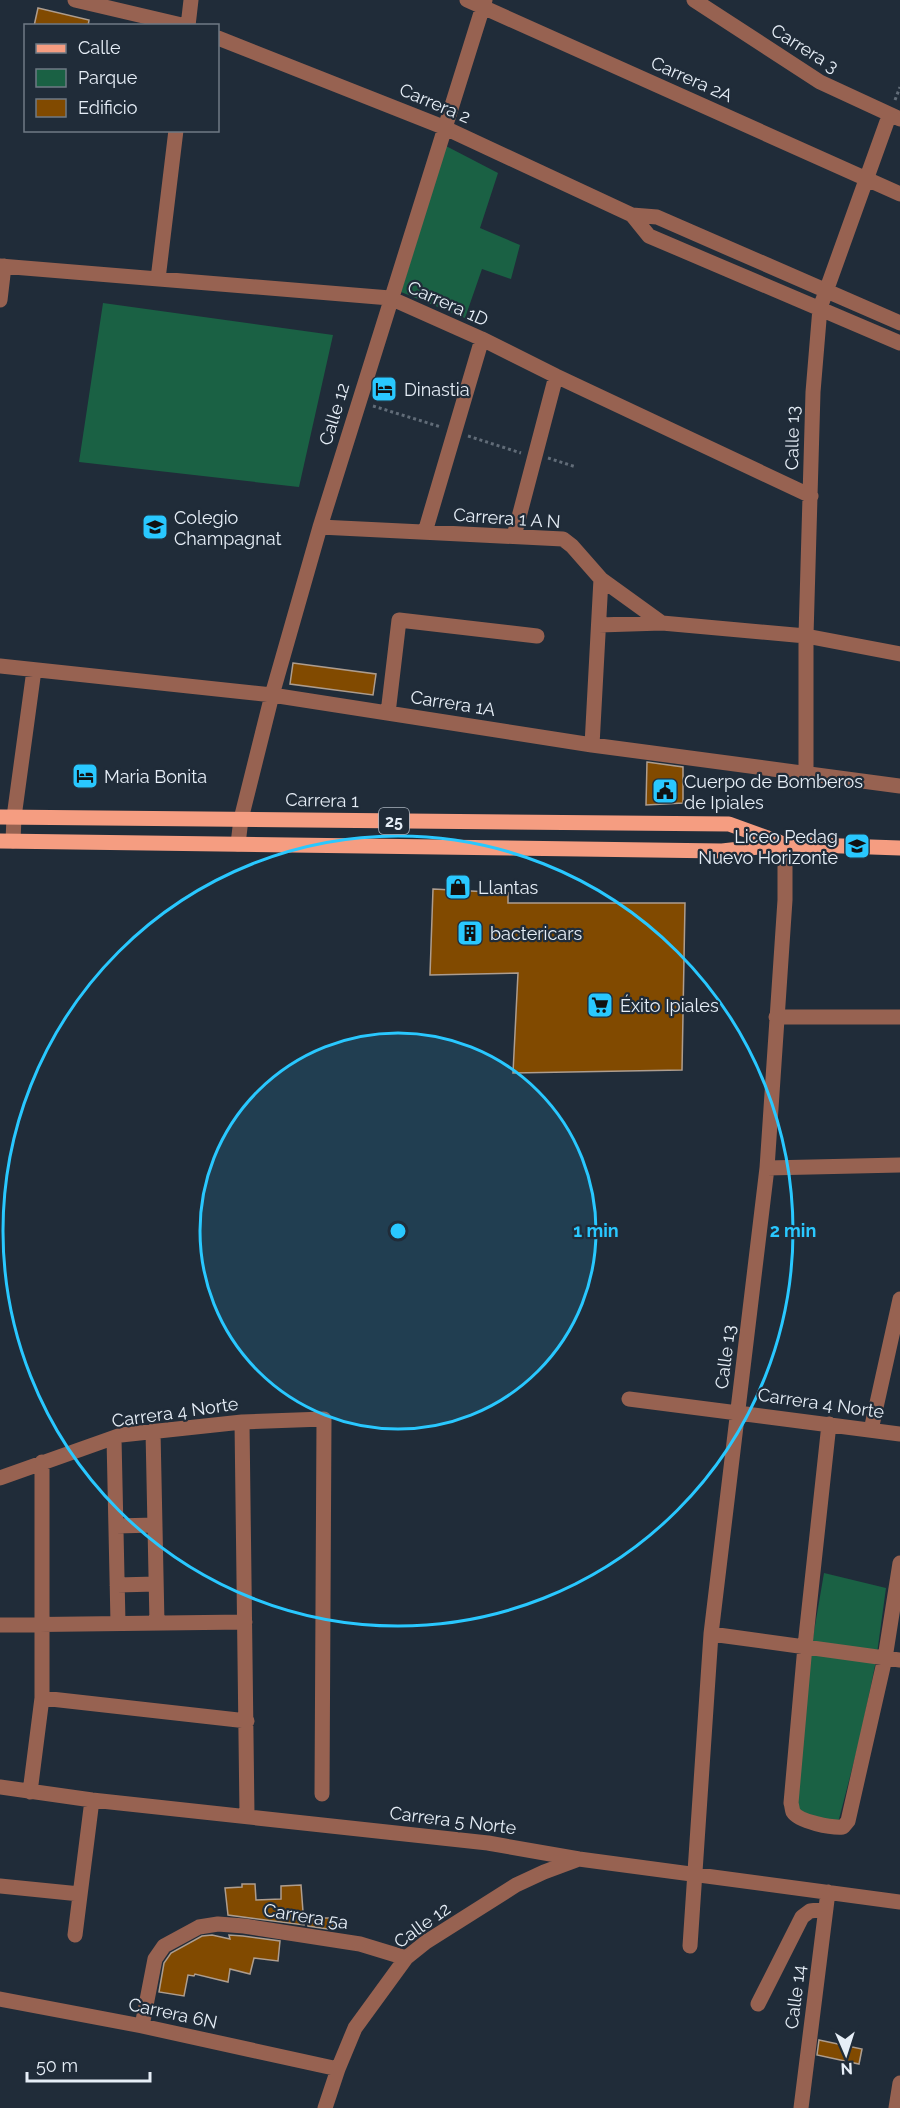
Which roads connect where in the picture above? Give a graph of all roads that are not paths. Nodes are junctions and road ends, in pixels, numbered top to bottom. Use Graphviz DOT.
graph roads {
  1 [pos="75,0"];
  2 [pos="191,0"];
  3 [pos="467,0"];
  4 [pos="697,1"];
  5 [pos="484,3"];
  6 [pos="178,24"];
  7 [pos="187,24"];
  8 [pos="219,38"];
  9 [pos="894,118"];
  10 [pos="444,127"];
  11 [pos="176,132"];
  12 [pos="867,179"];
  13 [pos="900,194"];
  14 [pos="632,215"];
  15 [pos="2,266"];
  16 [pos="158,279"];
  17 [pos="825,291"];
  18 [pos="390,298"];
  19 [pos="0,300"];
  20 [pos="820,308"];
  21 [pos="900,323"];
  22 [pos="482,339"];
  23 [pos="900,342"];
  24 [pos="556,376"];
  25 [pos="810,496"];
  26 [pos="320,527"];
  27 [pos="425,532"];
  28 [pos="514,536"];
  29 [pos="601,579"];
  30 [pos="662,623"];
  31 [pos="599,625"];
  32 [pos="537,636"];
  33 [pos="806,636"];
  34 [pos="900,654"];
  35 [pos="0,666"];
  36 [pos="34,670"];
  37 [pos="272,695"];
  38 [pos="388,713"];
  39 [pos="592,745"];
  40 [pos="806,774"];
  41 [pos="900,786"];
  42 [pos="7,817"];
  43 [pos="241,819"];
  44 [pos="590,823"];
  45 [pos="6,841"];
  46 [pos="238,844"];
  47 [pos="785,844"];
  48 [pos="900,848"];
  49 [pos="590,849"];
  50 [pos="776,1017"];
  51 [pos="900,1017"];
  52 [pos="900,1165"];
  53 [pos="767,1168"];
  54 [pos="900,1299"];
  55 [pos="629,1399"];
  56 [pos="738,1412"];
  57 [pos="242,1422"];
  58 [pos="829,1424"];
  59 [pos="871,1430"];
  60 [pos="153,1431"];
  61 [pos="900,1434"];
  62 [pos="114,1438"];
  63 [pos="42,1462"];
  64 [pos="0,1478"];
  65 [pos="155,1525"];
  66 [pos="116,1526"];
  67 [pos="900,1563"];
  68 [pos="156,1584"];
  69 [pos="117,1585"];
  70 [pos="245,1622"];
  71 [pos="118,1623"];
  72 [pos="157,1623"];
  73 [pos="0,1624"];
  74 [pos="42,1624"];
  75 [pos="711,1634"];
  76 [pos="805,1646"];
  77 [pos="892,1659"];
  78 [pos="42,1698"];
  79 [pos="247,1721"];
  80 [pos="0,1787"];
  81 [pos="30,1792"];
  82 [pos="322,1794"];
  83 [pos="92,1800"];
  84 [pos="247,1815"];
  85 [pos="579,1859"];
  86 [pos="694,1874"];
  87 [pos="0,1886"];
  88 [pos="828,1892"];
  89 [pos="80,1894"];
  90 [pos="900,1902"];
  91 [pos="826,1909"];
  92 [pos="75,1935"];
  93 [pos="690,1946"];
  94 [pos="406,1958"];
  95 [pos="0,1999"];
  96 [pos="758,2004"];
  97 [pos="142,2026"];
  98 [pos="338,2069"];
  99 [pos="900,2083"];
  100 [pos="325,2108"];
  101 [pos="801,2108"];
  102 [pos="896,2108"];
  1 -- 6 [label="street"];
  2 -- 7 [label="street"];
  3 -- 5 [label="street, Carrera 2A"];
  4 -- 9 [label="street, Carrera 3"];
  5 -- 10 [label="street, Calle 12"];
  5 -- 12 [label="street, Carrera 2A"];
  8 -- 10 [label="street, Carrera 2"];
  9 -- 12 [label="street, Calle 13"];
  10 -- 14 [label="street, Carrera 2"];
  10 -- 18 [label="street, Calle 12"];
  11 -- 16 [label="street"];
  12 -- 13 [label="street, Carrera 2A"];
  12 -- 17 [label="street, Calle 13"];
  14 -- 17 [label="street, Carrera 2"];
  14 -- 20 [label="street, Carrera 2"];
  15 -- 16 [label="street, Carrera 1D"];
  15 -- 19 [label="street"];
  16 -- 18 [label="street, Carrera 1D"];
  17 -- 20 [label="street, Calle 13"];
  17 -- 21 [label="street, Carrera 2"];
  18 -- 22 [label="street, Carrera 1D"];
  18 -- 26 [label="street, Calle 12"];
  20 -- 23 [label="street, Carrera 2"];
  20 -- 25 [label="street, Calle 13"];
  22 -- 24 [label="street, Carrera 1D"];
  22 -- 27 [label="street"];
  24 -- 25 [label="street, Carrera 1D"];
  24 -- 28 [label="street"];
  25 -- 33 [label="street, Calle 13"];
  26 -- 27 [label="street, Carrera 1 A N"];
  26 -- 37 [label="street, Calle 12"];
  27 -- 28 [label="street, Carrera 1 A N"];
  28 -- 29 [label="street, Carrera 1 A N"];
  29 -- 30 [label="street, Carrera 1 A N"];
  29 -- 31 [label="street"];
  30 -- 31 [label="street"];
  30 -- 33 [label="street"];
  31 -- 39 [label="street"];
  32 -- 38 [label="street"];
  33 -- 34 [label="street"];
  33 -- 40 [label="street, Calle 13"];
  35 -- 36 [label="street, Carrera 1A"];
  36 -- 37 [label="street, Carrera 1A"];
  36 -- 42 [label="street"];
  37 -- 38 [label="street, Carrera 1A"];
  37 -- 43 [label="street, Calle 12"];
  38 -- 39 [label="street, Carrera 1A"];
  39 -- 40 [label="street, Carrera 1A"];
  40 -- 41 [label="street, Carrera 1A"];
  42 -- 43 [label="main road, Carrera 1 / 25"];
  42 -- 45 [label="street"];
  43 -- 44 [label="main road, Carrera 1 / 25"];
  43 -- 46 [label="street, Calle 12"];
  44 -- 47 [label="main road, Carrera 1 / 25"];
  44 -- 49 [label="main road"];
  45 -- 46 [label="main road, Carrera 1 / 25"];
  46 -- 49 [label="main road, Carrera 1 / 25"];
  47 -- 48 [label="main road, Carrera 1 / 25"];
  47 -- 49 [label="main road, Carrera 1 / 25"];
  47 -- 50 [label="street, Calle 13"];
  50 -- 51 [label="street"];
  50 -- 53 [label="street, Calle 13"];
  52 -- 53 [label="street"];
  53 -- 56 [label="street, Calle 13"];
  54 -- 59 [label="street"];
  55 -- 56 [label="street, Carrera 4 Norte"];
  56 -- 58 [label="street, Carrera 4 Norte"];
  56 -- 75 [label="street, Calle 13"];
  57 -- 60 [label="street, Carrera 4 Norte"];
  57 -- 70 [label="street"];
  57 -- 82 [label="street, Carrera 4 Norte"];
  58 -- 59 [label="street, Carrera 4 Norte"];
  58 -- 76 [label="street"];
  59 -- 61 [label="street, Carrera 4 Norte"];
  60 -- 62 [label="street, Carrera 4 Norte"];
  60 -- 65 [label="street"];
  62 -- 63 [label="street, Carrera 4 Norte"];
  62 -- 66 [label="street"];
  63 -- 64 [label="street, Carrera 4 Norte"];
  63 -- 74 [label="street"];
  65 -- 66 [label="street"];
  65 -- 68 [label="street"];
  66 -- 69 [label="street"];
  67 -- 77 [label="street"];
  68 -- 69 [label="street"];
  68 -- 72 [label="street"];
  69 -- 71 [label="street"];
  70 -- 72 [label="street"];
  70 -- 79 [label="street"];
  71 -- 72 [label="street"];
  71 -- 74 [label="street"];
  73 -- 74 [label="street"];
  74 -- 78 [label="street"];
  75 -- 76 [label="street"];
  75 -- 86 [label="street, Calle 13"];
  76 -- 77 [label="street"];
  76 -- 77 [label="street"];
  78 -- 79 [label="street"];
  78 -- 81 [label="street"];
  79 -- 84 [label="street"];
  80 -- 81 [label="street, Carrera 5 Norte"];
  81 -- 83 [label="street, Carrera 5 Norte"];
  83 -- 84 [label="street, Carrera 5 Norte"];
  83 -- 89 [label="street"];
  84 -- 85 [label="street, Carrera 5 Norte"];
  85 -- 86 [label="street, Carrera 5 Norte"];
  85 -- 94 [label="street, Calle 12"];
  86 -- 88 [label="street, Carrera 5 Norte"];
  86 -- 93 [label="street, Calle 13"];
  87 -- 89 [label="street"];
  88 -- 90 [label="street, Carrera 5 Norte"];
  88 -- 91 [label="street, Calle 14"];
  89 -- 92 [label="street"];
  91 -- 96 [label="street"];
  91 -- 101 [label="street, Calle 14"];
  94 -- 97 [label="street, Carrera 5a"];
  94 -- 98 [label="street, Calle 12"];
  95 -- 97 [label="street, Carrera 6N"];
  97 -- 98 [label="street, Carrera 6N"];
  98 -- 100 [label="street, Calle 12"];
  99 -- 102 [label="street"];
}
